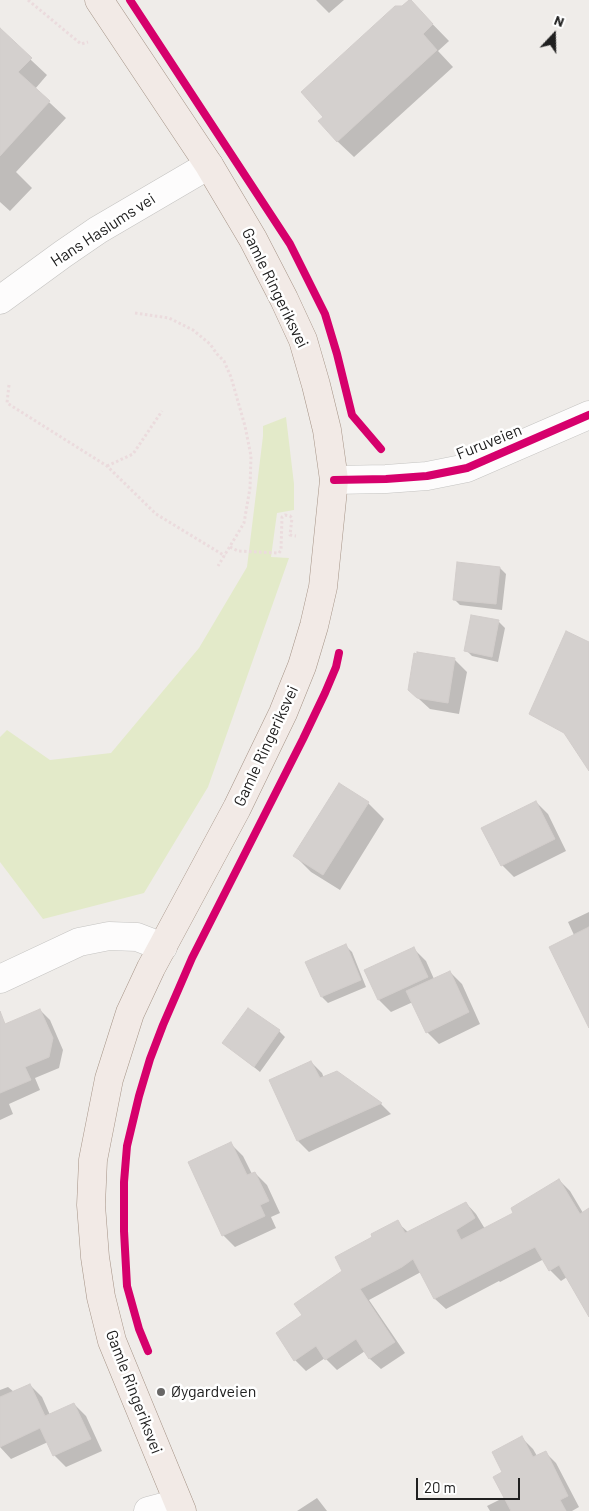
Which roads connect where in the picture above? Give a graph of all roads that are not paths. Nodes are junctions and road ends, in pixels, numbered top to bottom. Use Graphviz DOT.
graph roads {
  1 [pos="99,0"];
  2 [pos="209,164"];
  3 [pos="0,300"];
  4 [pos="589,415"];
  5 [pos="334,480"];
  6 [pos="162,947"];
  7 [pos="0,979"];
  8 [pos="180,1507"];
  9 [pos="148,1511"];
  1 -- 2 [label="main road, Gamle Ringeriksvei"];
  2 -- 3 [label="street, Hans Haslums vei"];
  2 -- 5 [label="main road, Gamle Ringeriksvei"];
  4 -- 5 [label="street, Furuveien"];
  5 -- 6 [label="main road, Gamle Ringeriksvei"];
  6 -- 7 [label="street"];
  6 -- 8 [label="main road, Gamle Ringeriksvei"];
  8 -- 9 [label="street"];
}
